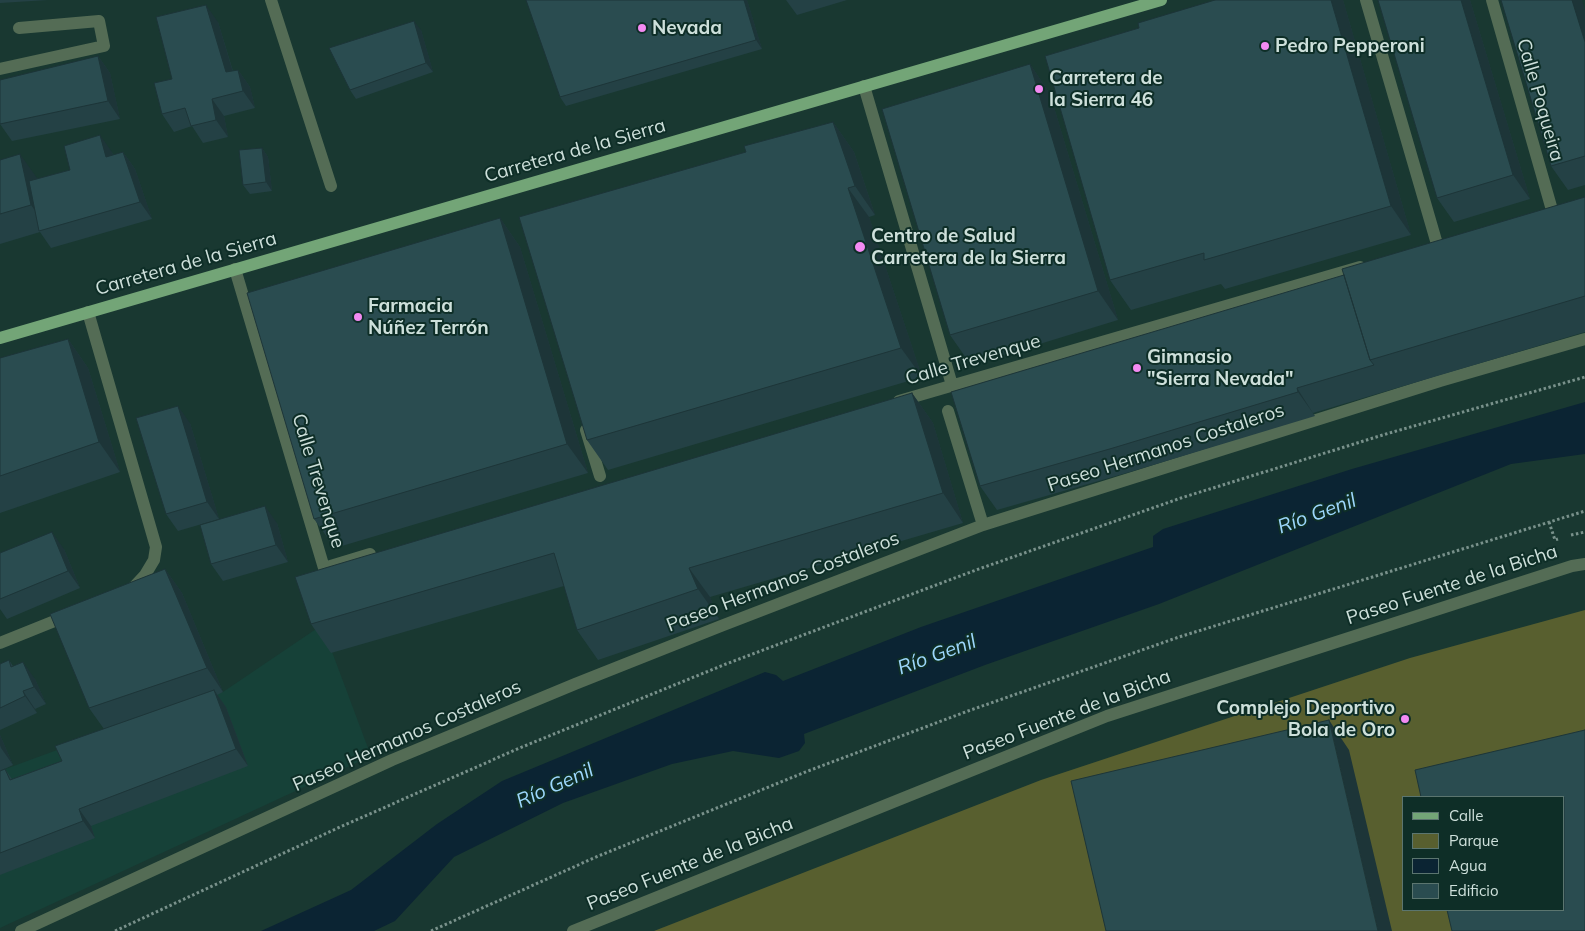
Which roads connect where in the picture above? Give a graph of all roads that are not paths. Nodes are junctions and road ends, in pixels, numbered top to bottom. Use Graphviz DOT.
graph roads {
  1 [pos="271,0"];
  2 [pos="1161,0"];
  3 [pos="1366,0"];
  4 [pos="1492,0"];
  5 [pos="19,28"];
  6 [pos="0,69"];
  7 [pos="864,86"];
  8 [pos="331,186"];
  9 [pos="1552,211"];
  10 [pos="1437,244"];
  11 [pos="1372,264"];
  12 [pos="235,269"];
  13 [pos="88,312"];
  14 [pos="0,338"];
  15 [pos="1585,339"];
  16 [pos="952,385"];
  17 [pos="884,405"];
  18 [pos="948,411"];
  19 [pos="583,419"];
  20 [pos="603,483"];
  21 [pos="983,526"];
  22 [pos="381,551"];
  23 [pos="1585,564"];
  24 [pos="124,592"];
  25 [pos="80,611"];
  26 [pos="0,644"];
  27 [pos="21,931"];
  28 [pos="573,931"];
  1 -- 8 [label="street"];
  2 -- 7 [label="main road, Carretera de la Sierra"];
  3 -- 10 [label="street"];
  4 -- 9 [label="street, Calle Poqueira"];
  5 -- 6 [label="street"];
  7 -- 12 [label="main road, Carretera de la Sierra"];
  7 -- 16 [label="street"];
  11 -- 16 [label="street, Calle Trevenque"];
  12 -- 13 [label="main road, Carretera de la Sierra"];
  12 -- 22 [label="street, Calle Trevenque"];
  13 -- 14 [label="main road, Carretera de la Sierra"];
  13 -- 24 [label="street"];
  15 -- 21 [label="street, Paseo Hermanos Costaleros"];
  16 -- 17 [label="street, Calle Trevenque"];
  18 -- 21 [label="street"];
  19 -- 20 [label="street"];
  21 -- 27 [label="street, Paseo Hermanos Costaleros"];
  23 -- 28 [label="street, Paseo Fuente de la Bicha"];
  25 -- 26 [label="street"];
}
